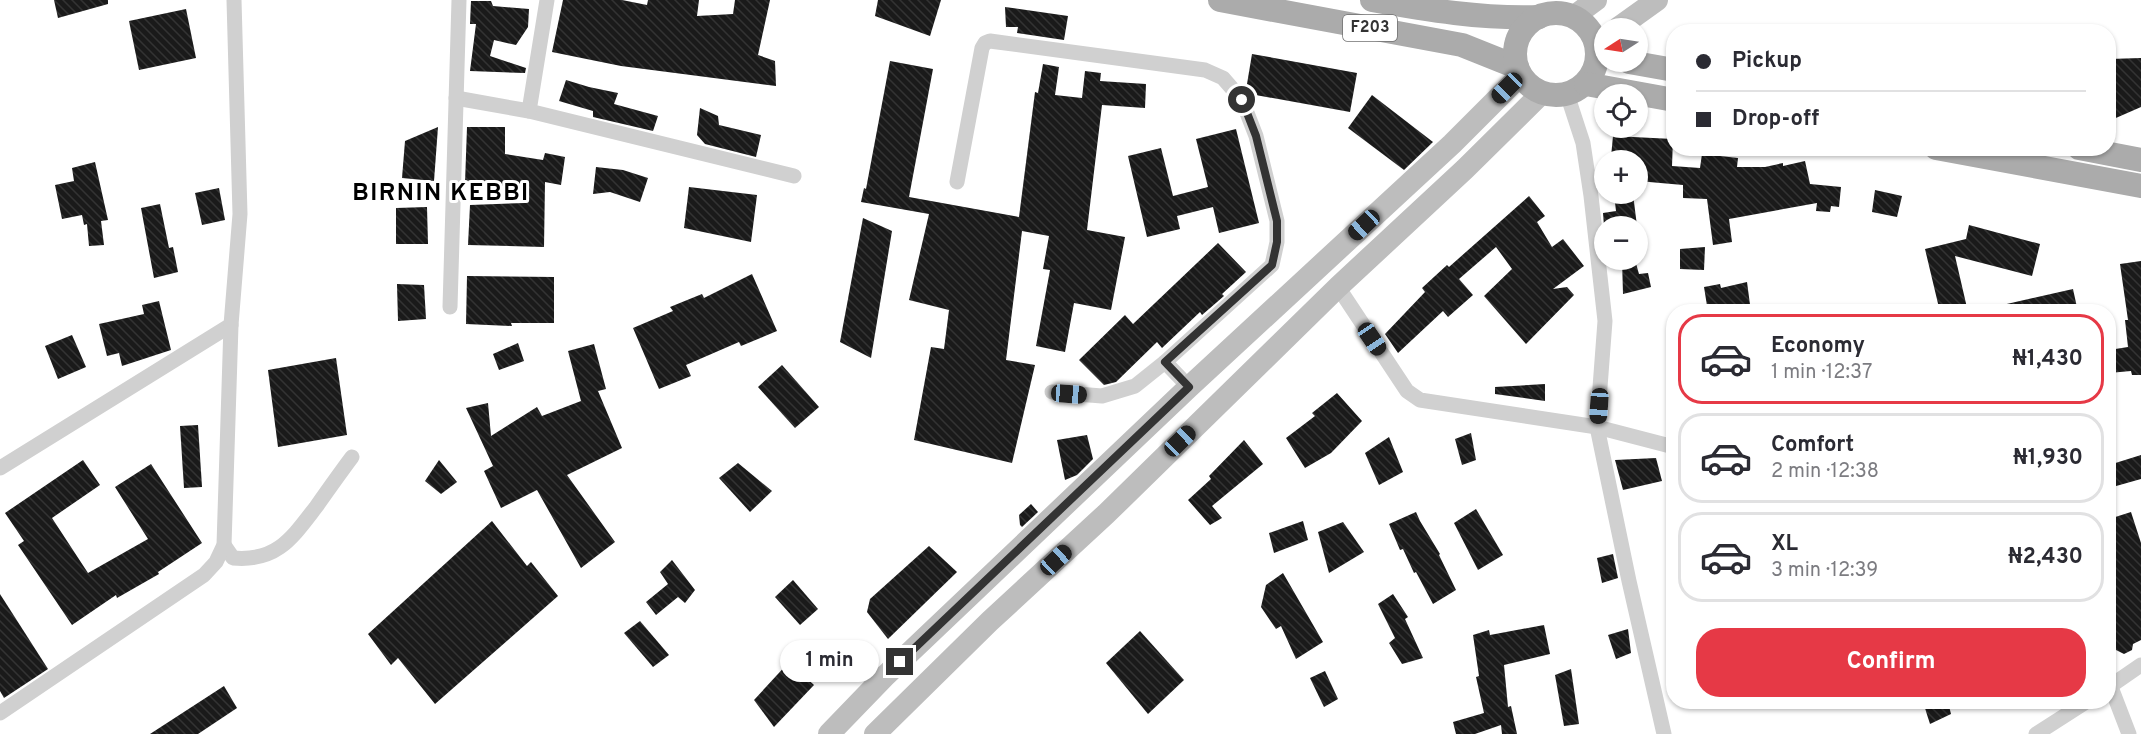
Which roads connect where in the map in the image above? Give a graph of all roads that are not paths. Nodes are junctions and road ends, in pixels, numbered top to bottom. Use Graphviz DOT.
graph roads {
  1 [pos="234,0"];
  2 [pos="459,0"];
  3 [pos="548,0"];
  4 [pos="1220,0"];
  5 [pos="1372,0"];
  6 [pos="1596,0"];
  7 [pos="1657,0"];
  8 [pos="1539,17"];
  9 [pos="1573,17"];
  10 [pos="1632,18"];
  11 [pos="1594,38"];
  12 [pos="1648,65"];
  13 [pos="1594,69"];
  14 [pos="1666,69"];
  15 [pos="1519,71"];
  16 [pos="1576,89"];
  17 [pos="1542,93"];
  18 [pos="456,98"];
  19 [pos="1666,99"];
  20 [pos="529,111"];
  21 [pos="2116,155"];
  22 [pos="1979,156"];
  23 [pos="2141,160"];
  24 [pos="795,176"];
  25 [pos="957,182"];
  26 [pos="2141,186"];
  27 [pos="1338,287"];
  28 [pos="450,307"];
  29 [pos="231,325"];
  30 [pos="1165,362"];
  31 [pos="1189,387"];
  32 [pos="1052,392"];
  33 [pos="1210,412"];
  34 [pos="1597,428"];
  35 [pos="1666,445"];
  36 [pos="352,457"];
  37 [pos="0,468"];
  38 [pos="224,545"];
  39 [pos="2141,665"];
  40 [pos="2116,681"];
  41 [pos="2116,700"];
  42 [pos="2075,709"];
  43 [pos="0,713"];
  44 [pos="829,734"];
  45 [pos="875,734"];
  46 [pos="1664,734"];
  47 [pos="2036,734"];
  48 [pos="2129,734"];
  1 -- 29 [label="street"];
  2 -- 18 [label="street"];
  3 -- 20 [label="street"];
  4 -- 15 [label="main road, F203"];
  5 -- 8 [label="main road, F203"];
  6 -- 9 [label="street"];
  7 -- 10 [label="street"];
  8 -- 9 [label="main road"];
  8 -- 15 [label="main road"];
  9 -- 11 [label="main road"];
  12 -- 14 [label="main road"];
  13 -- 16 [label="main road"];
  15 -- 17 [label="main road"];
  15 -- 31 [label="street"];
  16 -- 17 [label="main road"];
  16 -- 19 [label="main road"];
  16 -- 34 [label="street"];
  17 -- 27 [label="street"];
  18 -- 20 [label="street"];
  18 -- 28 [label="street"];
  20 -- 24 [label="street"];
  21 -- 23 [label="main road"];
  22 -- 26 [label="main road"];
  25 -- 30 [label="street"];
  27 -- 33 [label="street"];
  27 -- 34 [label="street"];
  29 -- 37 [label="street"];
  29 -- 38 [label="street"];
  30 -- 31 [label="street"];
  30 -- 32 [label="street"];
  31 -- 33 [label="street"];
  31 -- 44 [label="street"];
  33 -- 45 [label="street"];
  34 -- 35 [label="street"];
  34 -- 46 [label="street"];
  36 -- 38 [label="street"];
  38 -- 43 [label="street"];
  39 -- 40 [label="street"];
  41 -- 48 [label="street"];
  42 -- 47 [label="street"];
}
